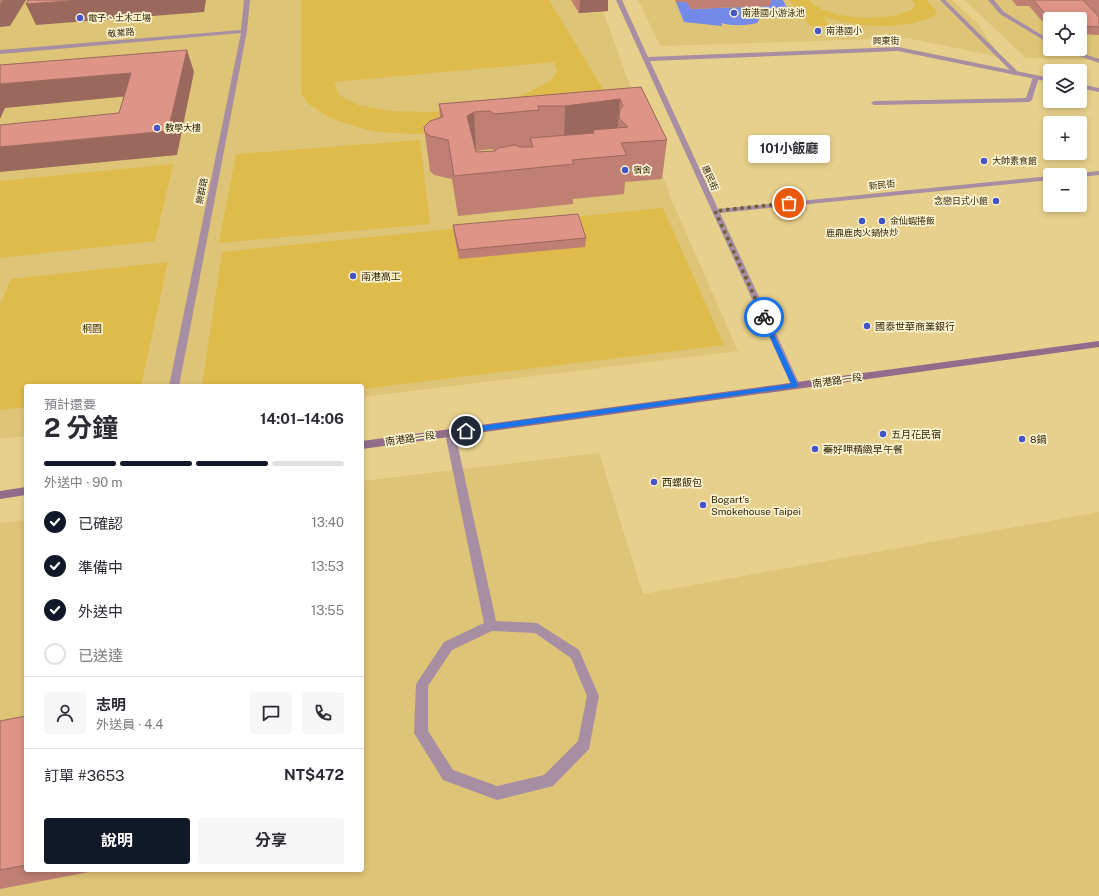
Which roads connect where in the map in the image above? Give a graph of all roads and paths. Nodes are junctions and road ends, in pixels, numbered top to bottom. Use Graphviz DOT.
graph roads {
  1 [pos="247,0"];
  2 [pos="619,0"];
  3 [pos="942,0"];
  4 [pos="990,0"];
  5 [pos="244,31"];
  6 [pos="1043,38"];
  7 [pos="0,52"];
  8 [pos="1086,56"];
  9 [pos="646,59"];
  10 [pos="1099,60"];
  11 [pos="1015,72"];
  12 [pos="1036,77"];
  13 [pos="1043,78"];
  14 [pos="1087,87"];
  15 [pos="1099,90"];
  16 [pos="874,103"];
  17 [pos="1099,173"];
  18 [pos="1087,174"];
  19 [pos="1043,179"];
  20 [pos="715,211"];
  21 [pos="1099,344"];
  22 [pos="174,384"];
  23 [pos="795,385"];
  24 [pos="450,433"];
  25 [pos="364,445"];
  26 [pos="24,491"];
  27 [pos="0,495"];
  28 [pos="491,626"];
  1 -- 5 [label="street, 樂群路"];
  2 -- 9 [label="street, 惠民街"];
  3 -- 11 [label="street"];
  4 -- 6 [label="street"];
  5 -- 7 [label="street, 敬業路"];
  5 -- 22 [label="street, 樂群路"];
  8 -- 10 [label="street"];
  9 -- 11 [label="street, 興東街"];
  9 -- 20 [label="street, 惠民街"];
  11 -- 12 [label="street, 興東街"];
  12 -- 13 [label="street, 興東街"];
  12 -- 16 [label="street"];
  14 -- 15 [label="street"];
  17 -- 18 [label="street"];
  19 -- 20 [label="street, 新民街"];
  20 -- 23 [label="street, 惠民街"];
  21 -- 23 [label="main road, 南港路一段"];
  23 -- 24 [label="main road, 南港路一段"];
  24 -- 25 [label="main road, 南港路一段"];
  24 -- 28 [label="street"];
  26 -- 27 [label="main road"];
  28 -- 28 [label="street"];
}
